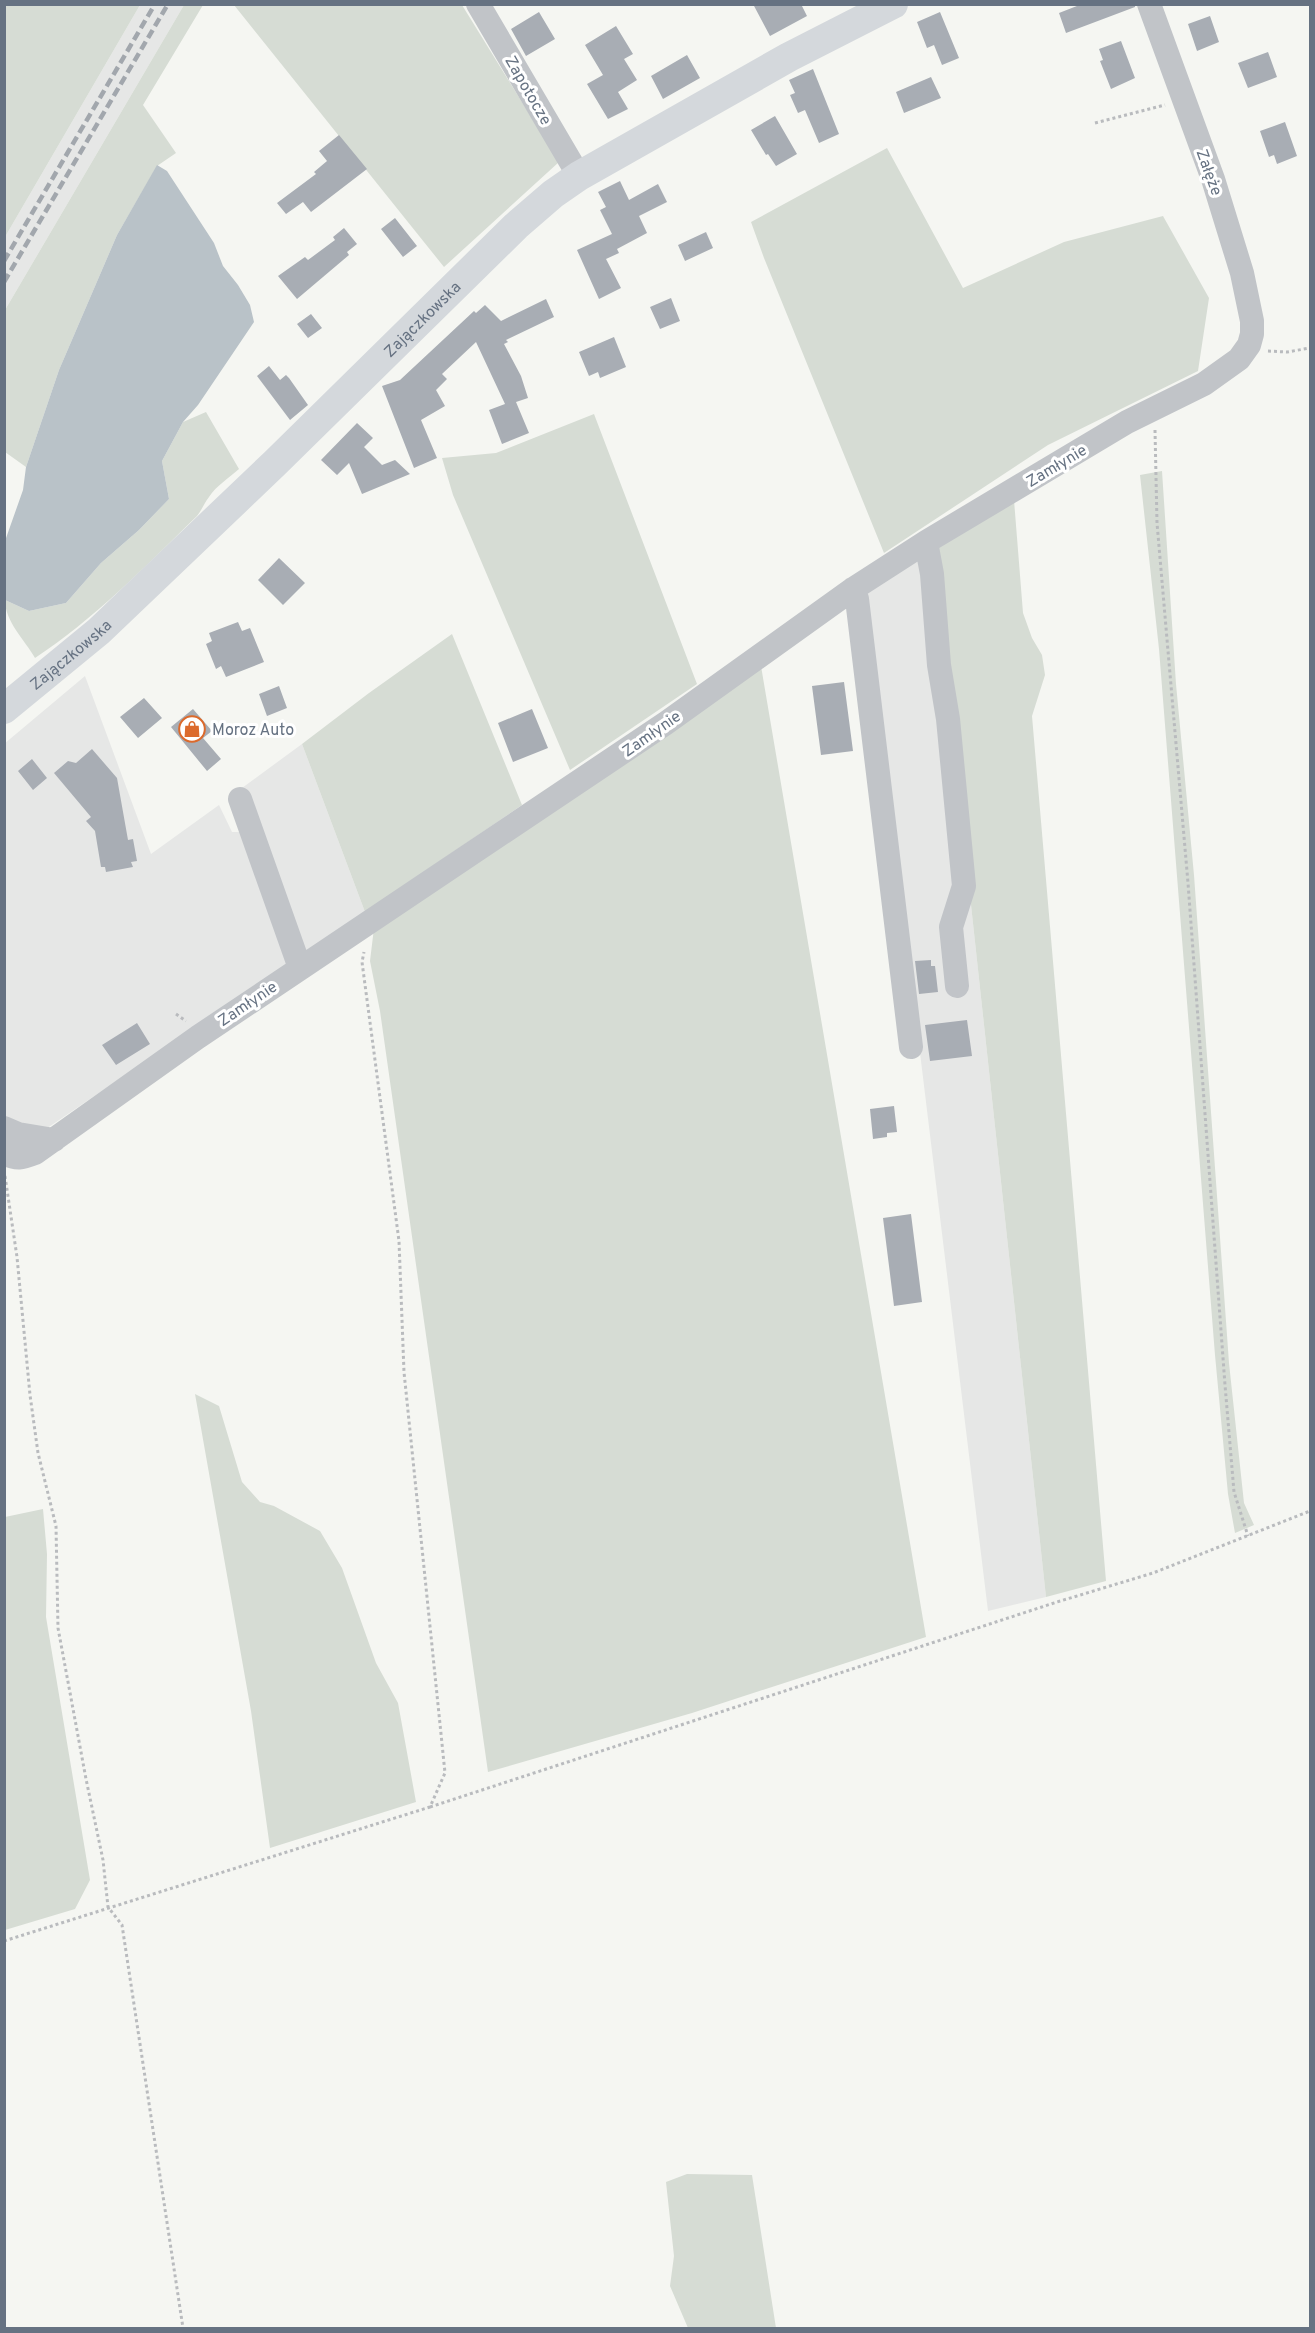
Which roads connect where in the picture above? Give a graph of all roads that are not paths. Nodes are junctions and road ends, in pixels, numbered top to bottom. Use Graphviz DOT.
graph roads {
  1 [pos="478,4"];
  2 [pos="893,4"];
  3 [pos="1149,4"];
  4 [pos="579,176"];
  5 [pos="1249,345"];
  6 [pos="926,542"];
  7 [pos="853,589"];
  8 [pos="4,709"];
  9 [pos="240,799"];
  10 [pos="300,968"];
  11 [pos="957,986"];
  12 [pos="911,1047"];
  13 [pos="4,1128"];
  14 [pos="54,1140"];
  15 [pos="4,1154"];
  1 -- 4 [label="street, Zapotocze"];
  2 -- 4 [label="main road, Zajączkowska"];
  3 -- 5 [label="street, Załęże"];
  4 -- 8 [label="main road, Zajączkowska"];
  5 -- 6 [label="street, Zamłynie"];
  6 -- 7 [label="street, Zamłynie"];
  6 -- 11 [label="street"];
  7 -- 10 [label="street, Zamłynie"];
  7 -- 12 [label="street"];
  9 -- 10 [label="street"];
  10 -- 14 [label="street, Zamłynie"];
  13 -- 14 [label="street"];
  14 -- 15 [label="street, Zamłynie"];
}
